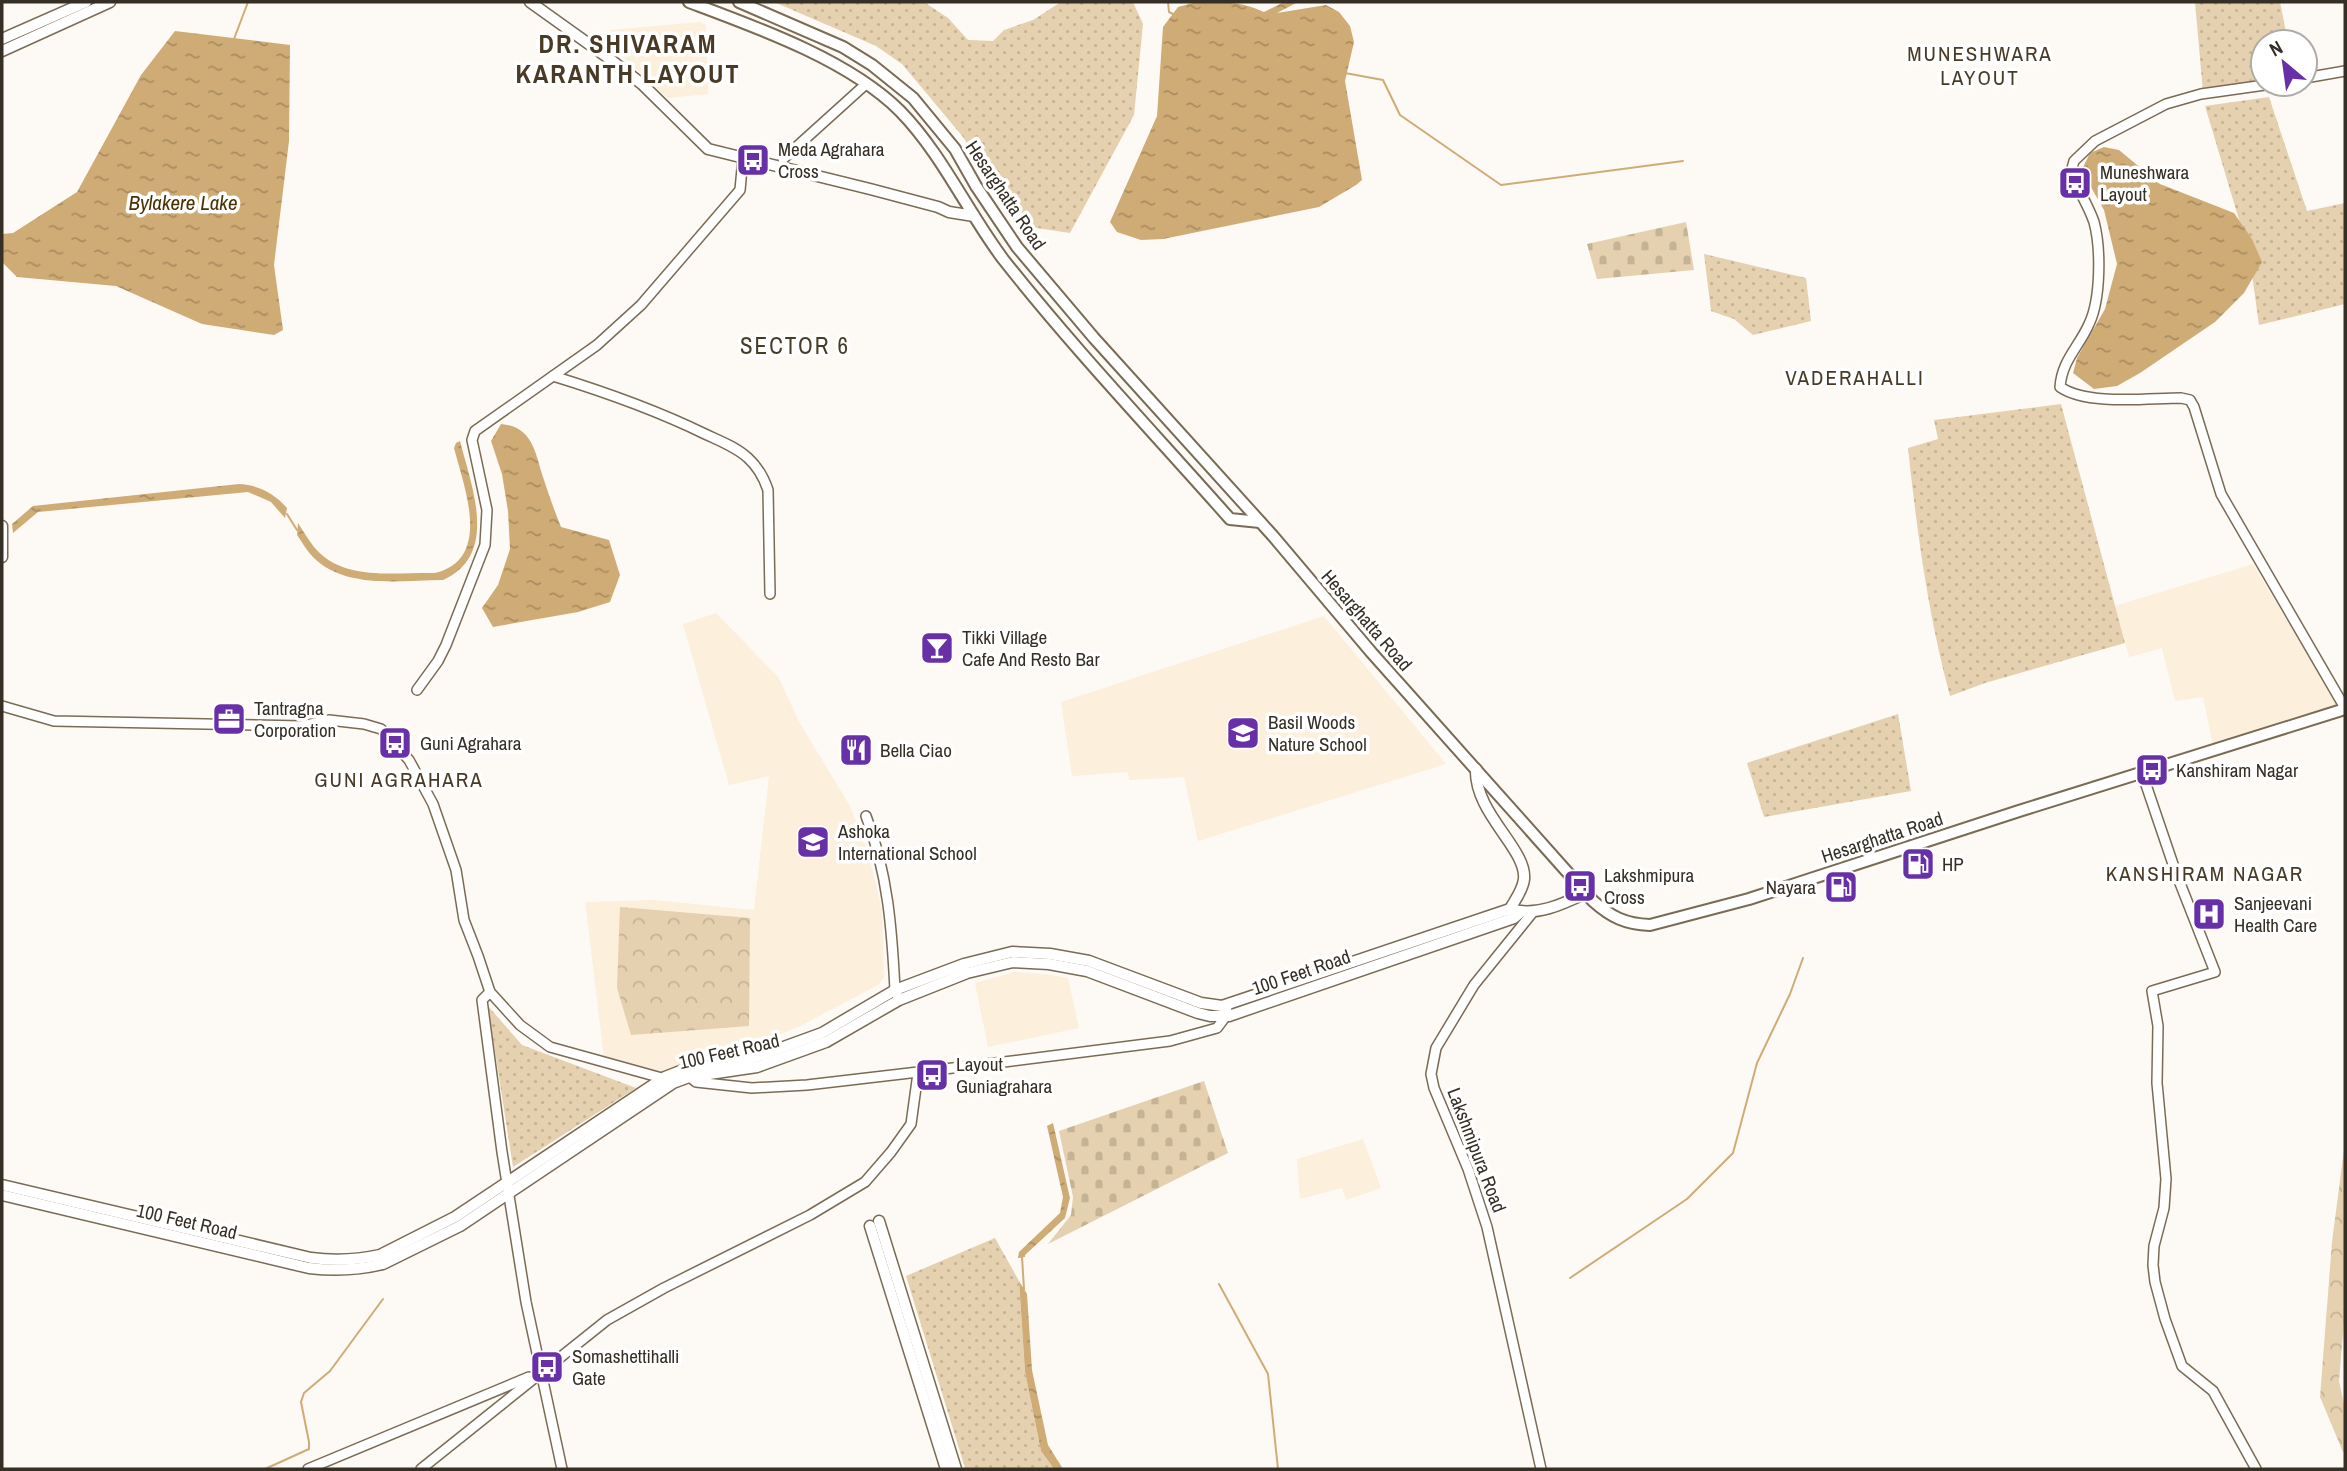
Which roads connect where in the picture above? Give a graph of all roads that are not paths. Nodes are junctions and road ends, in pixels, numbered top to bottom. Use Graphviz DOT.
graph roads {
  1 [pos="86,2"];
  2 [pos="110,2"];
  3 [pos="530,2"];
  4 [pos="689,2"];
  5 [pos="739,2"];
  6 [pos="2,40"];
  7 [pos="2,51"];
  8 [pos="2345,71"];
  9 [pos="2319,76"];
  10 [pos="866,84"];
  11 [pos="2249,87"];
  12 [pos="743,158"];
  13 [pos="783,159"];
  14 [pos="974,216"];
  15 [pos="553,376"];
  16 [pos="1259,522"];
  17 [pos="2,526"];
  18 [pos="3,537"];
  19 [pos="2,557"];
  20 [pos="770,594"];
  21 [pos="416,690"];
  22 [pos="2,706"];
  23 [pos="2345,709"];
  24 [pos="1476,769"];
  25 [pos="2142,773"];
  26 [pos="866,816"];
  27 [pos="1586,893"];
  28 [pos="1533,912"];
  29 [pos="1515,913"];
  30 [pos="489,992"];
  31 [pos="897,995"];
  32 [pos="1226,1011"];
  33 [pos="686,1073"];
  34 [pos="918,1073"];
  35 [pos="669,1080"];
  36 [pos="2,1185"];
  37 [pos="509,1188"];
  38 [pos="2,1195"];
  39 [pos="541,1372"];
  40 [pos="308,1469"];
  41 [pos="421,1469"];
  42 [pos="562,1469"];
  43 [pos="946,1469"];
  44 [pos="956,1469"];
  45 [pos="1541,1469"];
  46 [pos="2256,1469"];
  1 -- 6 [label="main road"];
  2 -- 7 [label="main road"];
  3 -- 12 [label="main road, Hesarghatta Road"];
  4 -- 10 [label="main road, Hesarghatta Road"];
  5 -- 16 [label="main road, Hesarghatta Road"];
  8 -- 9 [label="street"];
  10 -- 13 [label="street"];
  10 -- 14 [label="main road, Hesarghatta Road"];
  11 -- 23 [label="street"];
  12 -- 14 [label="main road, Hesarghatta Road"];
  12 -- 15 [label="street"];
  14 -- 16 [label="main road, Hesarghatta Road"];
  15 -- 20 [label="street"];
  15 -- 21 [label="street"];
  16 -- 24 [label="main road, Hesarghatta Road"];
  17 -- 18 [label="main road"];
  18 -- 19 [label="main road"];
  22 -- 30 [label="street"];
  23 -- 25 [label="main road, Hesarghatta Road"];
  24 -- 27 [label="main road, Hesarghatta Road"];
  24 -- 29 [label="main road"];
  25 -- 27 [label="main road, Hesarghatta Road"];
  25 -- 46 [label="street"];
  26 -- 31 [label="street"];
  27 -- 28 [label="main road, 100 Feet Road"];
  28 -- 29 [label="main road, 100 Feet Road"];
  28 -- 45 [label="street, Lakshmipura Road"];
  29 -- 32 [label="main road, 100 Feet Road"];
  30 -- 35 [label="street"];
  30 -- 37 [label="street"];
  31 -- 32 [label="main road, 100 Feet Road"];
  31 -- 33 [label="main road, 100 Feet Road"];
  32 -- 34 [label="street"];
  33 -- 34 [label="street"];
  33 -- 35 [label="main road, 100 Feet Road"];
  34 -- 39 [label="street"];
  35 -- 37 [label="main road, 100 Feet Road"];
  36 -- 37 [label="main road, 100 Feet Road"];
  37 -- 38 [label="main road, 100 Feet Road"];
  37 -- 39 [label="street"];
  39 -- 40 [label="street"];
  39 -- 41 [label="street"];
  39 -- 42 [label="street"];
  43 -- 44 [label="main road"];
}
